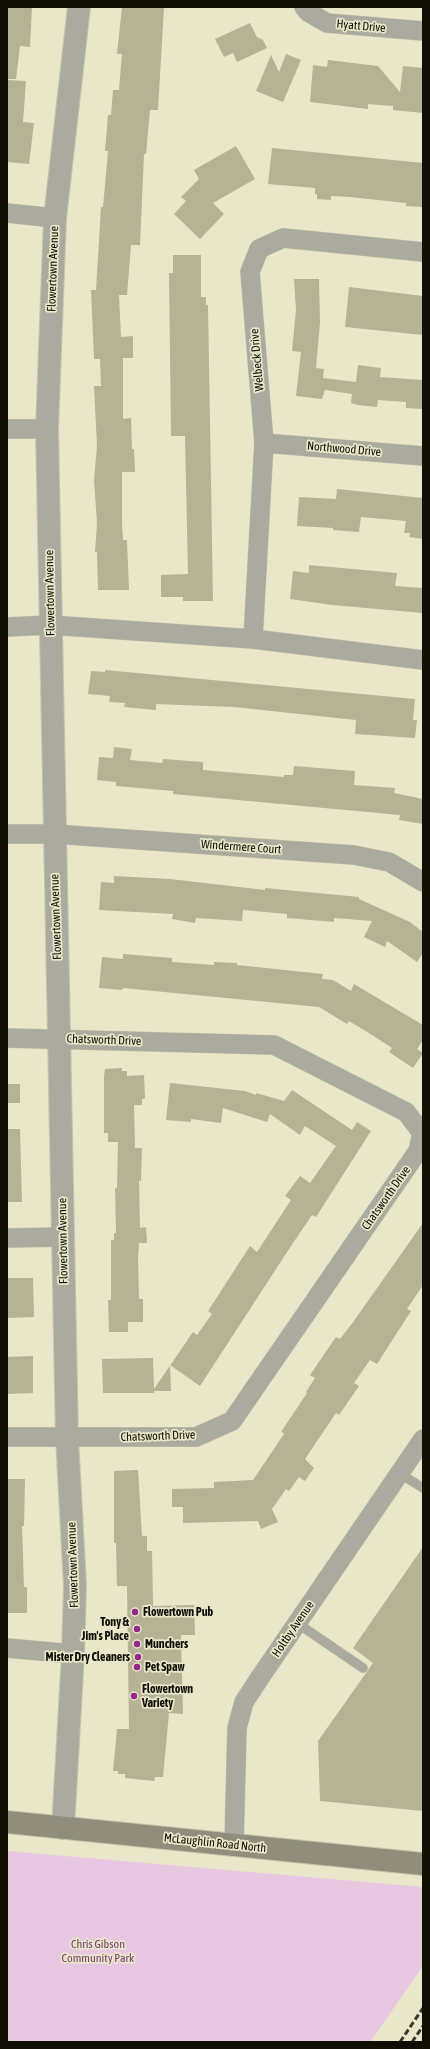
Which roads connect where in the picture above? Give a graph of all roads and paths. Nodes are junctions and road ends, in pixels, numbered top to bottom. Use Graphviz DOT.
graph roads {
  1 [pos="79,7"];
  2 [pos="304,7"];
  3 [pos="423,31"];
  4 [pos="7,213"];
  5 [pos="55,218"];
  6 [pos="423,252"];
  7 [pos="47,429"];
  8 [pos="7,430"];
  9 [pos="264,443"];
  10 [pos="423,456"];
  11 [pos="50,625"];
  12 [pos="7,627"];
  13 [pos="253,639"];
  14 [pos="423,660"];
  15 [pos="7,834"];
  16 [pos="54,834"];
  17 [pos="423,882"];
  18 [pos="7,1038"];
  19 [pos="60,1038"];
  20 [pos="63,1237"];
  21 [pos="7,1238"];
  22 [pos="7,1437"];
  23 [pos="67,1438"];
  24 [pos="423,1439"];
  25 [pos="399,1473"];
  26 [pos="423,1488"];
  27 [pos="297,1623"];
  28 [pos="7,1648"];
  29 [pos="73,1654"];
  30 [pos="362,1668"];
  31 [pos="7,1822"];
  32 [pos="62,1828"];
  33 [pos="234,1844"];
  34 [pos="423,1864"];
  1 -- 5 [label="street, Flowertown Avenue"];
  2 -- 3 [label="street, Hyatt Drive"];
  4 -- 5 [label="street"];
  5 -- 7 [label="street, Flowertown Avenue"];
  6 -- 9 [label="street, Welbeck Drive"];
  7 -- 8 [label="street"];
  7 -- 11 [label="street, Flowertown Avenue"];
  9 -- 10 [label="street, Northwood Drive"];
  9 -- 13 [label="street, Welbeck Drive"];
  11 -- 12 [label="street"];
  11 -- 13 [label="street"];
  11 -- 16 [label="street, Flowertown Avenue"];
  13 -- 14 [label="street"];
  15 -- 16 [label="street, Windermere Court"];
  16 -- 17 [label="street, Windermere Court"];
  16 -- 19 [label="street, Flowertown Avenue"];
  18 -- 19 [label="street, Chatsworth Drive"];
  19 -- 20 [label="street, Flowertown Avenue"];
  19 -- 23 [label="street, Chatsworth Drive"];
  20 -- 21 [label="street"];
  20 -- 23 [label="street, Flowertown Avenue"];
  22 -- 23 [label="street, Chatsworth Drive"];
  23 -- 29 [label="street, Flowertown Avenue"];
  24 -- 25 [label="street, Holtby Avenue"];
  25 -- 26 [label="lane"];
  25 -- 27 [label="street, Holtby Avenue"];
  27 -- 30 [label="lane"];
  27 -- 33 [label="street, Holtby Avenue"];
  28 -- 29 [label="street"];
  29 -- 32 [label="street, Flowertown Avenue"];
  31 -- 32 [label="main road, McLaughlin Road North"];
  32 -- 33 [label="main road, McLaughlin Road North"];
  33 -- 34 [label="main road, McLaughlin Road North"];
}
